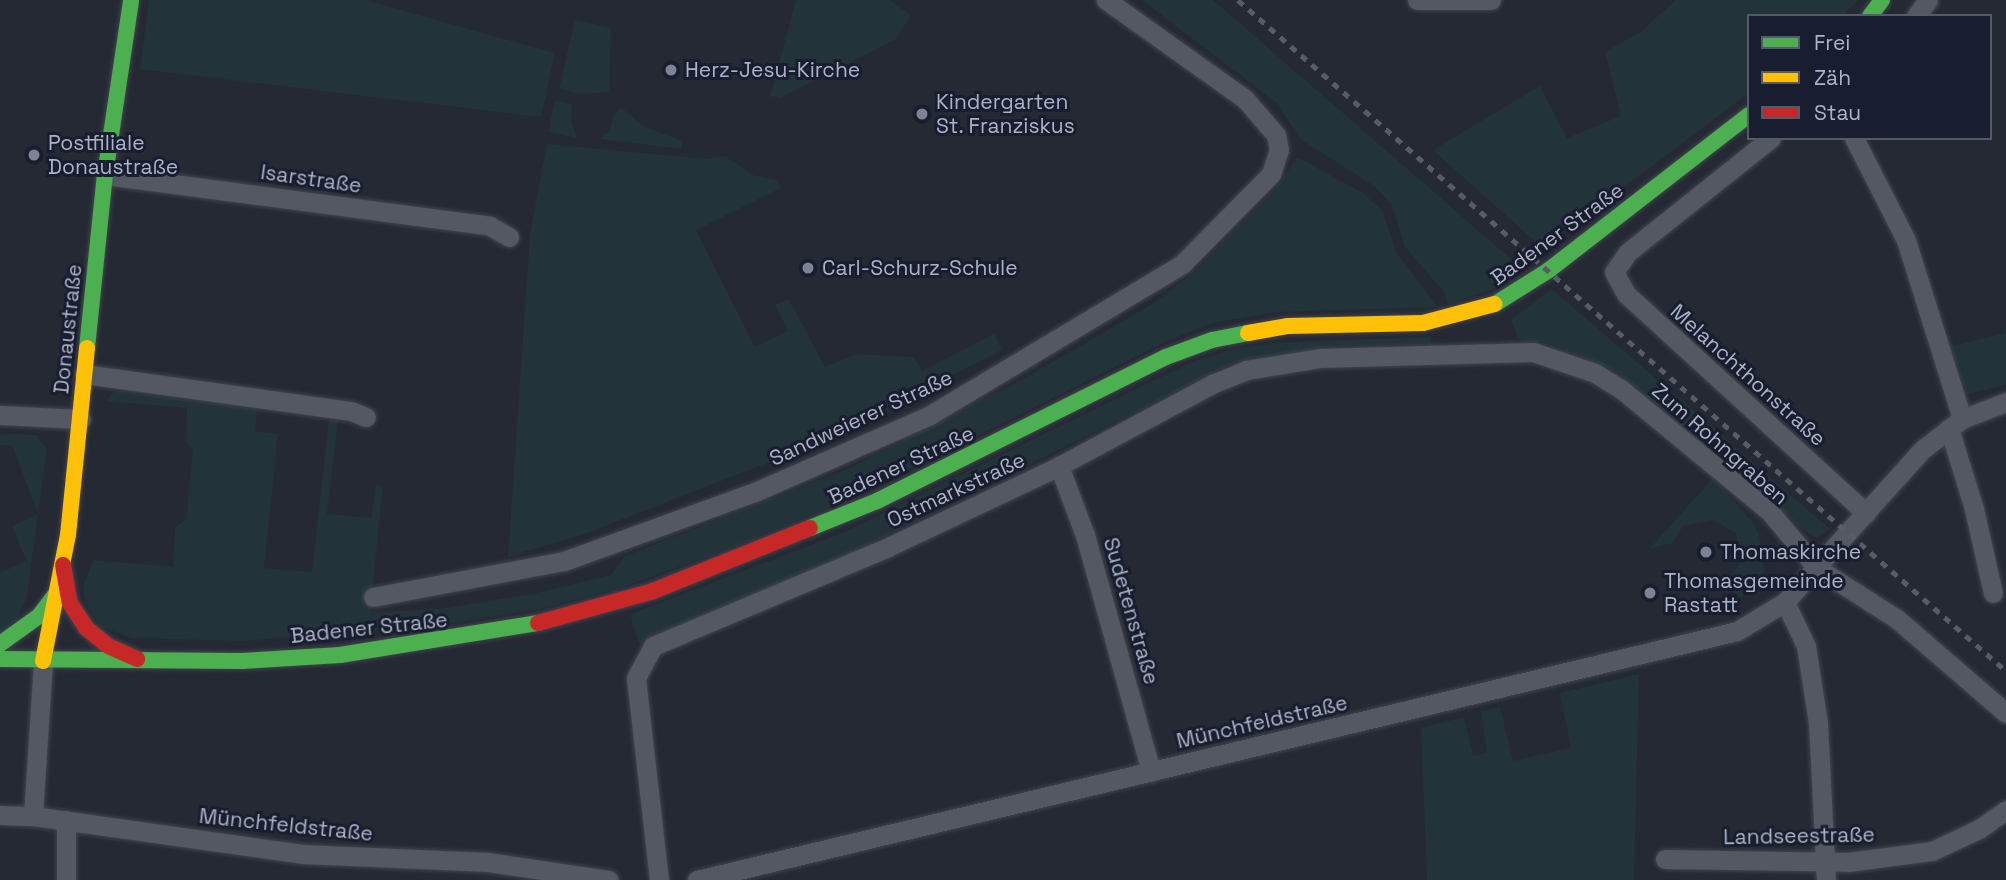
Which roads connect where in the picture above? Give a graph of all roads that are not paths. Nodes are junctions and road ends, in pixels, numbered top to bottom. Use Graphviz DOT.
graph roads {
  1 [pos="131,0"];
  2 [pos="1106,0"];
  3 [pos="1417,0"];
  4 [pos="1491,0"];
  5 [pos="1747,118"];
  6 [pos="1769,140"];
  7 [pos="1855,140"];
  8 [pos="105,175"];
  9 [pos="509,237"];
  10 [pos="1514,351"];
  11 [pos="85,374"];
  12 [pos="2006,402"];
  13 [pos="0,415"];
  14 [pos="366,417"];
  15 [pos="81,419"];
  16 [pos="1955,424"];
  17 [pos="1059,466"];
  18 [pos="1866,513"];
  19 [pos="63,565"];
  20 [pos="1816,568"];
  21 [pos="58,591"];
  22 [pos="1993,593"];
  23 [pos="373,597"];
  24 [pos="1785,602"];
  25 [pos="0,643"];
  26 [pos="0,659"];
  27 [pos="43,661"];
  28 [pos="140,661"];
  29 [pos="2006,713"];
  30 [pos="1151,772"];
  31 [pos="2006,810"];
  32 [pos="0,815"];
  33 [pos="33,816"];
  34 [pos="66,820"];
  35 [pos="1665,859"];
  36 [pos="488,871"];
  37 [pos="1825,871"];
  38 [pos="66,880"];
  39 [pos="609,880"];
  40 [pos="659,880"];
  41 [pos="697,880"];
  1 -- 8 [label="main road, Donaustraße"];
  2 -- 23 [label="street, Sandweierer Straße"];
  3 -- 4 [label="street"];
  5 -- 28 [label="main road, Badener Straße"];
  6 -- 18 [label="street, Melanchthonstraße"];
  7 -- 16 [label="street"];
  8 -- 9 [label="street, Isarstraße"];
  8 -- 11 [label="main road, Donaustraße"];
  10 -- 17 [label="street, Ostmarkstraße"];
  10 -- 20 [label="street, Zum Rohngraben"];
  11 -- 14 [label="street"];
  11 -- 15 [label="main road, Donaustraße"];
  12 -- 16 [label="street, Münchfeldstraße"];
  13 -- 15 [label="street"];
  15 -- 19 [label="main road, Donaustraße"];
  16 -- 18 [label="street, Münchfeldstraße"];
  16 -- 22 [label="street"];
  17 -- 30 [label="street, Sudetenstraße"];
  17 -- 40 [label="street, Ostmarkstraße"];
  18 -- 20 [label="street, Münchfeldstraße"];
  19 -- 21 [label="main road, Donaustraße"];
  19 -- 28 [label="main road"];
  20 -- 24 [label="street, Münchfeldstraße"];
  20 -- 29 [label="street, Zum Rohngraben"];
  21 -- 25 [label="main road"];
  21 -- 27 [label="main road, Donaustraße"];
  24 -- 30 [label="street, Münchfeldstraße"];
  24 -- 37 [label="street"];
  26 -- 27 [label="main road, Badener Straße"];
  27 -- 28 [label="main road, Badener Straße"];
  27 -- 33 [label="street"];
  30 -- 41 [label="street, Münchfeldstraße"];
  31 -- 37 [label="street, Landseestraße"];
  32 -- 33 [label="street, Münchfeldstraße"];
  33 -- 34 [label="street, Münchfeldstraße"];
  34 -- 36 [label="street, Münchfeldstraße"];
  34 -- 38 [label="street"];
  35 -- 37 [label="street, Landseestraße"];
  36 -- 39 [label="street, Münchfeldstraße"];
}
